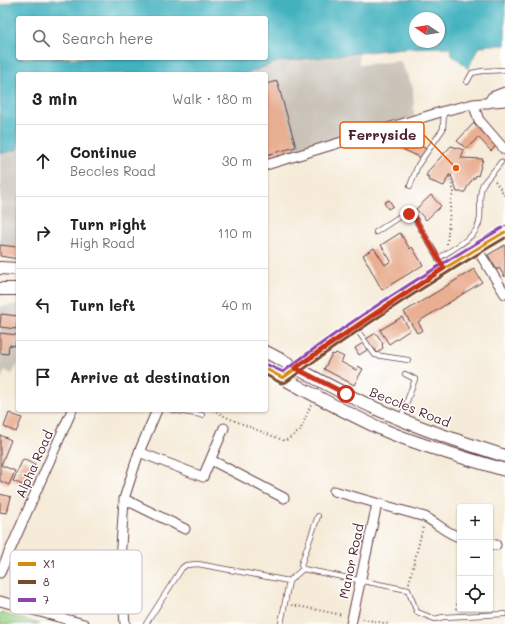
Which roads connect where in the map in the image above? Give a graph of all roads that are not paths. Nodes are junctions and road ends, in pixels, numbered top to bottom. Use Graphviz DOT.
graph roads {
  1 [pos="505,70"];
  2 [pos="467,82"];
  3 [pos="505,92"];
  4 [pos="505,101"];
  5 [pos="488,103"];
  6 [pos="473,104"];
  7 [pos="444,111"];
  8 [pos="505,150"];
  9 [pos="501,162"];
  10 [pos="268,164"];
  11 [pos="410,186"];
  12 [pos="376,232"];
  13 [pos="505,232"];
  14 [pos="477,249"];
  15 [pos="441,263"];
  16 [pos="0,268"];
  17 [pos="16,269"];
  18 [pos="0,289"];
  19 [pos="16,289"];
  20 [pos="505,294"];
  21 [pos="356,327"];
  22 [pos="268,353"];
  23 [pos="408,360"];
  24 [pos="295,368"];
  25 [pos="268,370"];
  26 [pos="405,374"];
  27 [pos="283,378"];
  28 [pos="71,412"];
  29 [pos="156,412"];
  30 [pos="184,412"];
  31 [pos="202,415"];
  32 [pos="401,420"];
  33 [pos="224,428"];
  34 [pos="139,452"];
  35 [pos="505,456"];
  36 [pos="211,460"];
  37 [pos="505,470"];
  38 [pos="334,491"];
  39 [pos="284,498"];
  40 [pos="124,499"];
  41 [pos="377,504"];
  42 [pos="318,516"];
  43 [pos="185,529"];
  44 [pos="457,536"];
  45 [pos="10,550"];
  46 [pos="10,550"];
  47 [pos="121,550"];
  48 [pos="303,569"];
  49 [pos="0,573"];
  50 [pos="360,579"];
  51 [pos="289,581"];
  52 [pos="0,601"];
  53 [pos="10,604"];
  54 [pos="47,614"];
  55 [pos="124,614"];
  56 [pos="505,614"];
  57 [pos="352,620"];
  58 [pos="434,621"];
  59 [pos="84,624"];
  60 [pos="125,624"];
  61 [pos="146,624"];
  62 [pos="280,624"];
  1 -- 2 [label="lane"];
  3 -- 5 [label="street"];
  4 -- 5 [label="street"];
  5 -- 6 [label="street"];
  6 -- 7 [label="street"];
  6 -- 8 [label="street"];
  7 -- 10 [label="street"];
  7 -- 11 [label="lane"];
  9 -- 15 [label="lane"];
  12 -- 15 [label="lane"];
  13 -- 14 [label="street"];
  14 -- 15 [label="street"];
  14 -- 20 [label="street"];
  15 -- 21 [label="street"];
  16 -- 17 [label="street"];
  18 -- 19 [label="street"];
  21 -- 23 [label="lane"];
  21 -- 24 [label="street"];
  22 -- 24 [label="street, Beccles Road"];
  24 -- 27 [label="street"];
  24 -- 32 [label="street, Beccles Road"];
  25 -- 27 [label="street"];
  26 -- 32 [label="lane"];
  27 -- 37 [label="street"];
  28 -- 45 [label="street, Alpha Road"];
  29 -- 34 [label="street"];
  30 -- 31 [label="lane"];
  32 -- 35 [label="street, Beccles Road"];
  33 -- 36 [label="street"];
  34 -- 36 [label="street"];
  34 -- 40 [label="street"];
  36 -- 39 [label="street"];
  38 -- 41 [label="street"];
  40 -- 43 [label="street"];
  40 -- 47 [label="street"];
  41 -- 44 [label="street"];
  41 -- 50 [label="street, Manor Road"];
  42 -- 48 [label="lane"];
  46 -- 49 [label="street, Alpha Road"];
  48 -- 50 [label="lane"];
  48 -- 51 [label="lane"];
  50 -- 57 [label="street, Manor Road"];
  50 -- 58 [label="lane"];
  51 -- 61 [label="lane"];
  51 -- 62 [label="lane"];
  52 -- 53 [label="street"];
  54 -- 59 [label="street"];
  55 -- 60 [label="street"];
  56 -- 58 [label="lane"];
}
